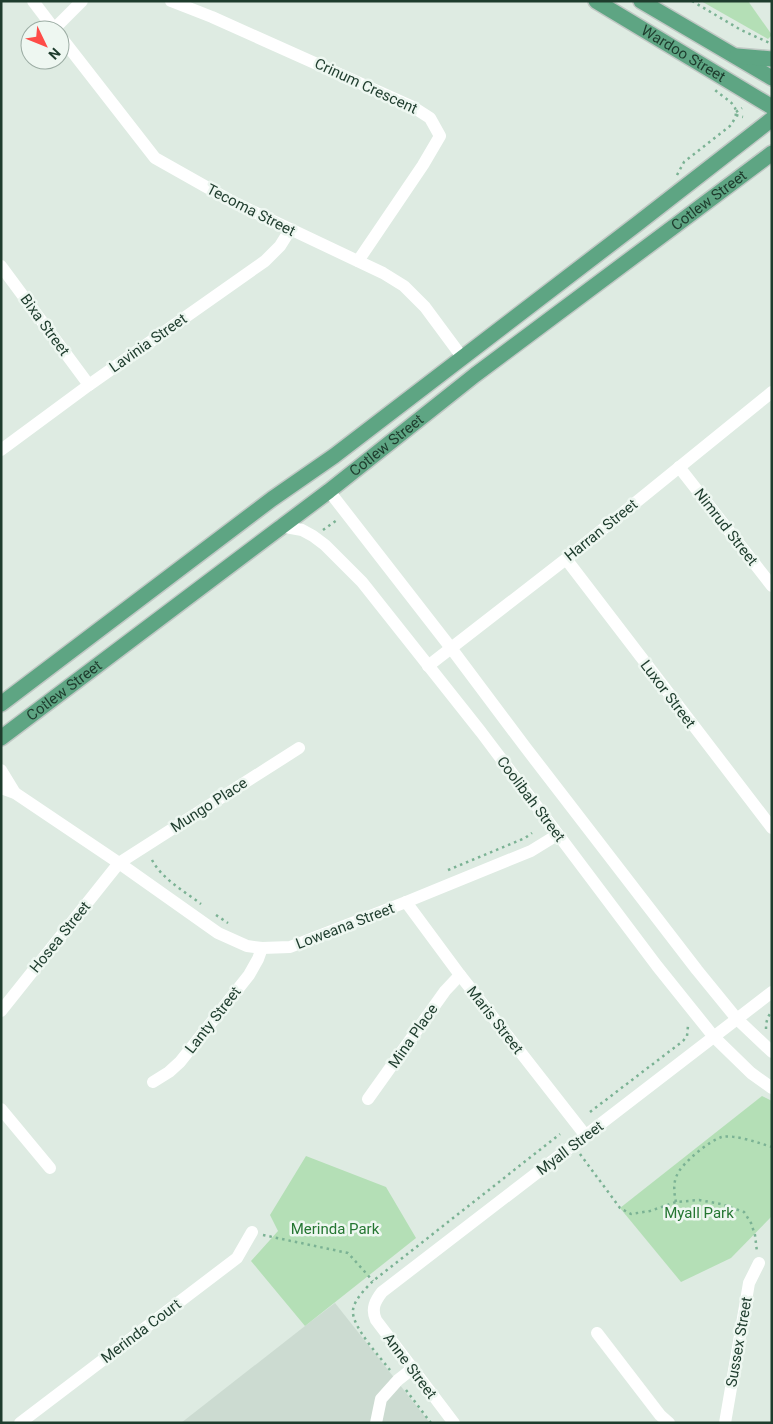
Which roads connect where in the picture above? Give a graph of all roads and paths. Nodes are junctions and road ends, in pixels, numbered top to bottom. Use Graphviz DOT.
graph roads {
  1 [pos="33,1"];
  2 [pos="82,1"];
  3 [pos="172,1"];
  4 [pos="596,1"];
  5 [pos="641,1"];
  6 [pos="692,1"];
  7 [pos="47,20"];
  8 [pos="66,20"];
  9 [pos="772,44"];
  10 [pos="70,50"];
  11 [pos="733,55"];
  12 [pos="772,59"];
  13 [pos="772,78"];
  14 [pos="711,84"];
  15 [pos="772,107"];
  16 [pos="742,108"];
  17 [pos="736,114"];
  18 [pos="743,117"];
  19 [pos="772,119"];
  20 [pos="772,153"];
  21 [pos="676,179"];
  22 [pos="290,230"];
  23 [pos="358,261"];
  24 [pos="1,266"];
  25 [pos="462,357"];
  26 [pos="88,385"];
  27 [pos="772,392"];
  28 [pos="1,450"];
  29 [pos="680,467"];
  30 [pos="329,491"];
  31 [pos="272,499"];
  32 [pos="340,518"];
  33 [pos="280,526"];
  34 [pos="319,532"];
  35 [pos="566,559"];
  36 [pos="770,579"];
  37 [pos="451,648"];
  38 [pos="428,666"];
  39 [pos="1,704"];
  40 [pos="4,735"];
  41 [pos="299,748"];
  42 [pos="1,770"];
  43 [pos="1,788"];
  44 [pos="14,793"];
  45 [pos="772,828"];
  46 [pos="532,833"];
  47 [pos="558,835"];
  48 [pos="152,860"];
  49 [pos="119,863"];
  50 [pos="444,871"];
  51 [pos="406,902"];
  52 [pos="202,905"];
  53 [pos="210,911"];
  54 [pos="232,925"];
  55 [pos="262,948"];
  56 [pos="460,975"];
  57 [pos="772,992"];
  58 [pos="1,1011"];
  59 [pos="772,1012"];
  60 [pos="737,1019"];
  61 [pos="687,1022"];
  62 [pos="768,1035"];
  63 [pos="714,1037"];
  64 [pos="772,1052"];
  65 [pos="153,1082"];
  66 [pos="772,1088"];
  67 [pos="368,1099"];
  68 [pos="1,1109"];
  69 [pos="590,1112"];
  70 [pos="586,1136"];
  71 [pos="573,1145"];
  72 [pos="772,1147"];
  73 [pos="50,1168"];
  74 [pos="676,1202"];
  75 [pos="252,1232"];
  76 [pos="759,1263"];
  77 [pos="382,1292"];
  78 [pos="374,1306"];
  79 [pos="597,1333"];
  80 [pos="412,1369"];
  81 [pos="20,1423"];
  82 [pos="376,1423"];
  83 [pos="454,1423"];
  84 [pos="669,1423"];
  85 [pos="725,1423"];
  1 -- 7 [label="street, Tecoma Street"];
  2 -- 8 [label="street"];
  3 -- 23 [label="street, Crinum Crescent"];
  4 -- 15 [label="main road, Wardoo Street"];
  5 -- 11 [label="main road, Wardoo Street"];
  6 -- 9 [label="path"];
  10 -- 22 [label="street, Tecoma Street"];
  11 -- 12 [label="main road"];
  11 -- 13 [label="main road, Wardoo Street"];
  14 -- 17 [label="path"];
  16 -- 17 [label="path"];
  17 -- 18 [label="path"];
  17 -- 21 [label="path"];
  19 -- 25 [label="main road, Cotlew Street"];
  20 -- 30 [label="main road, Cotlew Street"];
  22 -- 23 [label="street, Tecoma Street"];
  22 -- 26 [label="street, Lavinia Street"];
  23 -- 25 [label="street, Tecoma Street"];
  24 -- 26 [label="street, Bixa Street"];
  25 -- 31 [label="main road, Cotlew Street"];
  26 -- 28 [label="street, Lavinia Street"];
  27 -- 29 [label="street, Harran Street"];
  29 -- 35 [label="street, Harran Street"];
  29 -- 36 [label="street, Nimrud Street"];
  30 -- 31 [label="main road"];
  30 -- 33 [label="main road, Cotlew Street"];
  30 -- 37 [label="street, Coolibah Street"];
  31 -- 39 [label="main road, Cotlew Street"];
  32 -- 34 [label="path"];
  33 -- 38 [label="street, Coolibah Street"];
  33 -- 40 [label="main road, Cotlew Street"];
  35 -- 37 [label="street, Harran Street"];
  35 -- 45 [label="street, Luxor Street"];
  37 -- 38 [label="street, Harran Street"];
  37 -- 60 [label="street, Coolibah Street"];
  38 -- 47 [label="street, Coolibah Street"];
  41 -- 49 [label="street, Mungo Place"];
  42 -- 44 [label="street, Loweana Street"];
  43 -- 44 [label="street, Loweana Street"];
  44 -- 49 [label="street, Loweana Street"];
  46 -- 50 [label="path"];
  47 -- 51 [label="street, Loweana Street"];
  47 -- 63 [label="street, Coolibah Street"];
  48 -- 52 [label="path"];
  49 -- 55 [label="street, Loweana Street"];
  49 -- 58 [label="street, Hosea Street"];
  51 -- 55 [label="street, Loweana Street"];
  51 -- 56 [label="street, Maris Street"];
  53 -- 54 [label="path"];
  55 -- 65 [label="street, Lanty Street"];
  56 -- 67 [label="street, Mina Place"];
  56 -- 70 [label="street, Maris Street"];
  57 -- 60 [label="street, Myall Street"];
  59 -- 62 [label="path"];
  60 -- 63 [label="street, Myall Street"];
  60 -- 64 [label="street, Coolibah Street"];
  61 -- 69 [label="path"];
  63 -- 66 [label="street, Coolibah Street"];
  63 -- 70 [label="street, Myall Street"];
  68 -- 73 [label="street"];
  70 -- 71 [label="street, Myall Street"];
  71 -- 74 [label="path"];
  71 -- 77 [label="street, Myall Street"];
  72 -- 74 [label="path"];
  74 -- 76 [label="path"];
  75 -- 77 [label="path"];
  75 -- 81 [label="street, Merinda Court"];
  76 -- 85 [label="street, Sussex Street"];
  77 -- 78 [label="street, Myall Street"];
  78 -- 80 [label="street, Anne Street"];
  79 -- 84 [label="street"];
  80 -- 82 [label="street"];
  80 -- 83 [label="street, Anne Street"];
}
